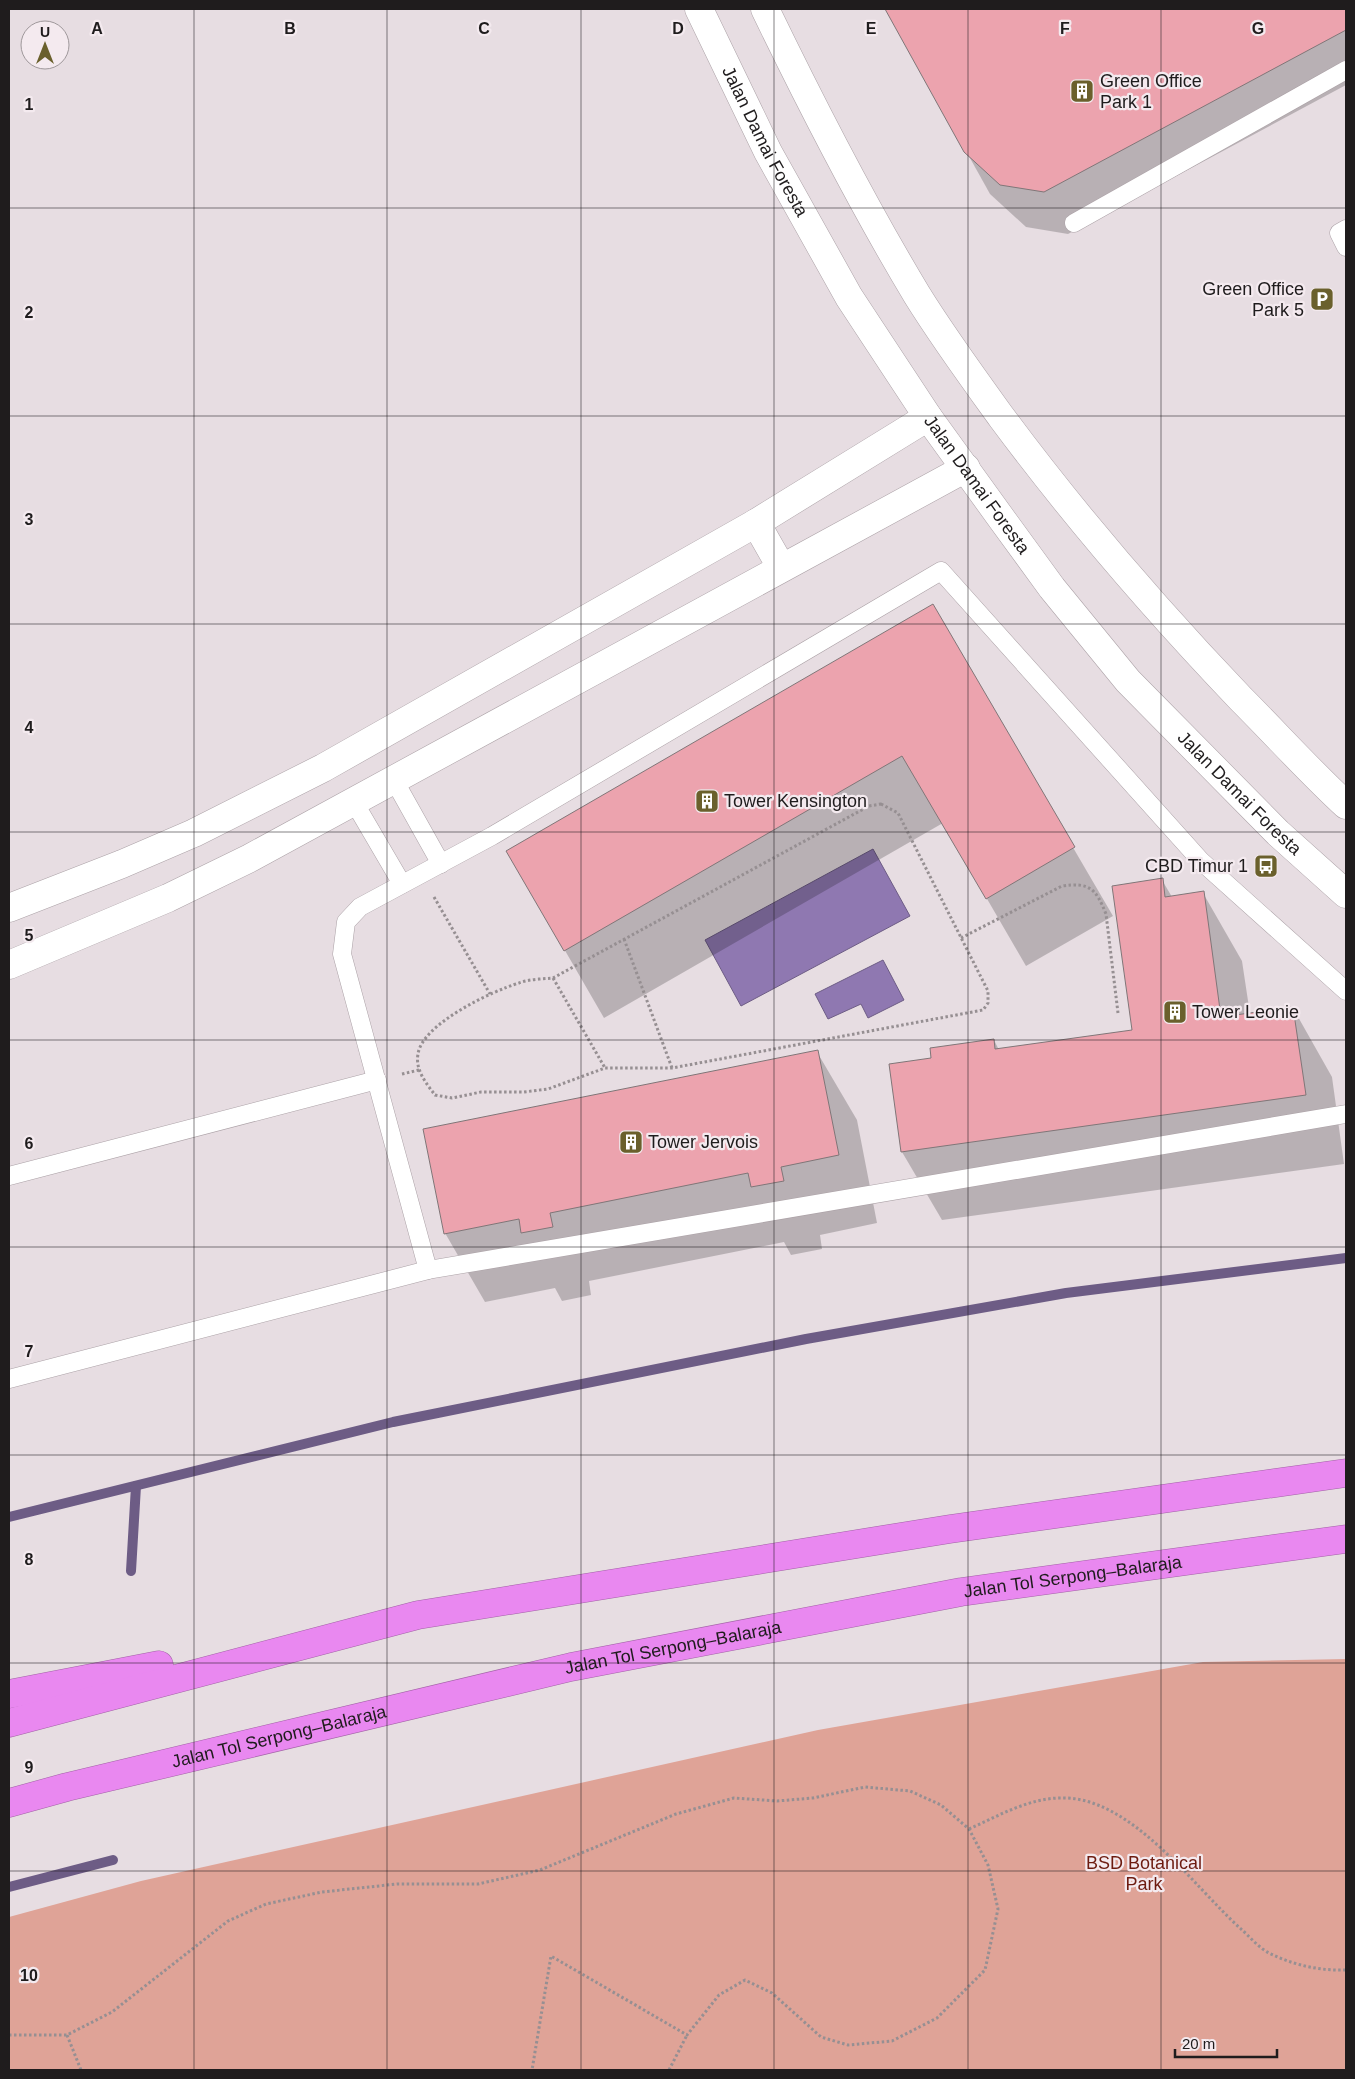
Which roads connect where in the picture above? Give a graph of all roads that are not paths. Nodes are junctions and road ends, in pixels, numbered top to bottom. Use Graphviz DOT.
graph roads {
  1 [pos="699,9"];
  2 [pos="765,9"];
  3 [pos="1346,70"];
  4 [pos="1074,223"];
  5 [pos="1346,229"];
  6 [pos="1346,247"];
  7 [pos="928,416"];
  8 [pos="966,468"];
  9 [pos="756,523"];
  10 [pos="781,567"];
  11 [pos="394,780"];
  12 [pos="354,802"];
  13 [pos="1346,805"];
  14 [pos="441,864"];
  15 [pos="402,884"];
  16 [pos="1346,894"];
  17 [pos="9,908"];
  18 [pos="9,965"];
  19 [pos="1346,991"];
  20 [pos="377,1080"];
  21 [pos="1346,1114"];
  22 [pos="9,1176"];
  23 [pos="428,1270"];
  24 [pos="9,1379"];
  25 [pos="1346,1473"];
  26 [pos="1346,1539"];
  27 [pos="418,1615"];
  28 [pos="9,1694"];
  29 [pos="9,1723"];
  30 [pos="9,1803"];
  1 -- 7 [label="street, Jalan Damai Foresta"];
  2 -- 13 [label="street"];
  3 -- 4 [label="lane"];
  5 -- 6 [label="lane"];
  7 -- 8 [label="street, Jalan Damai Foresta"];
  7 -- 9 [label="street"];
  8 -- 10 [label="street"];
  8 -- 16 [label="street, Jalan Damai Foresta"];
  9 -- 10 [label="street"];
  9 -- 17 [label="street"];
  10 -- 11 [label="street"];
  11 -- 12 [label="street"];
  11 -- 14 [label="lane"];
  12 -- 15 [label="lane"];
  12 -- 18 [label="street"];
  14 -- 15 [label="lane"];
  14 -- 19 [label="lane"];
  15 -- 20 [label="lane"];
  20 -- 22 [label="lane"];
  20 -- 23 [label="lane"];
  21 -- 23 [label="lane"];
  23 -- 24 [label="lane"];
  25 -- 27 [label="highway"];
  26 -- 30 [label="highway, Jalan Tol Serpong–Balaraja"];
  27 -- 28 [label="highway"];
  27 -- 29 [label="highway"];
}
